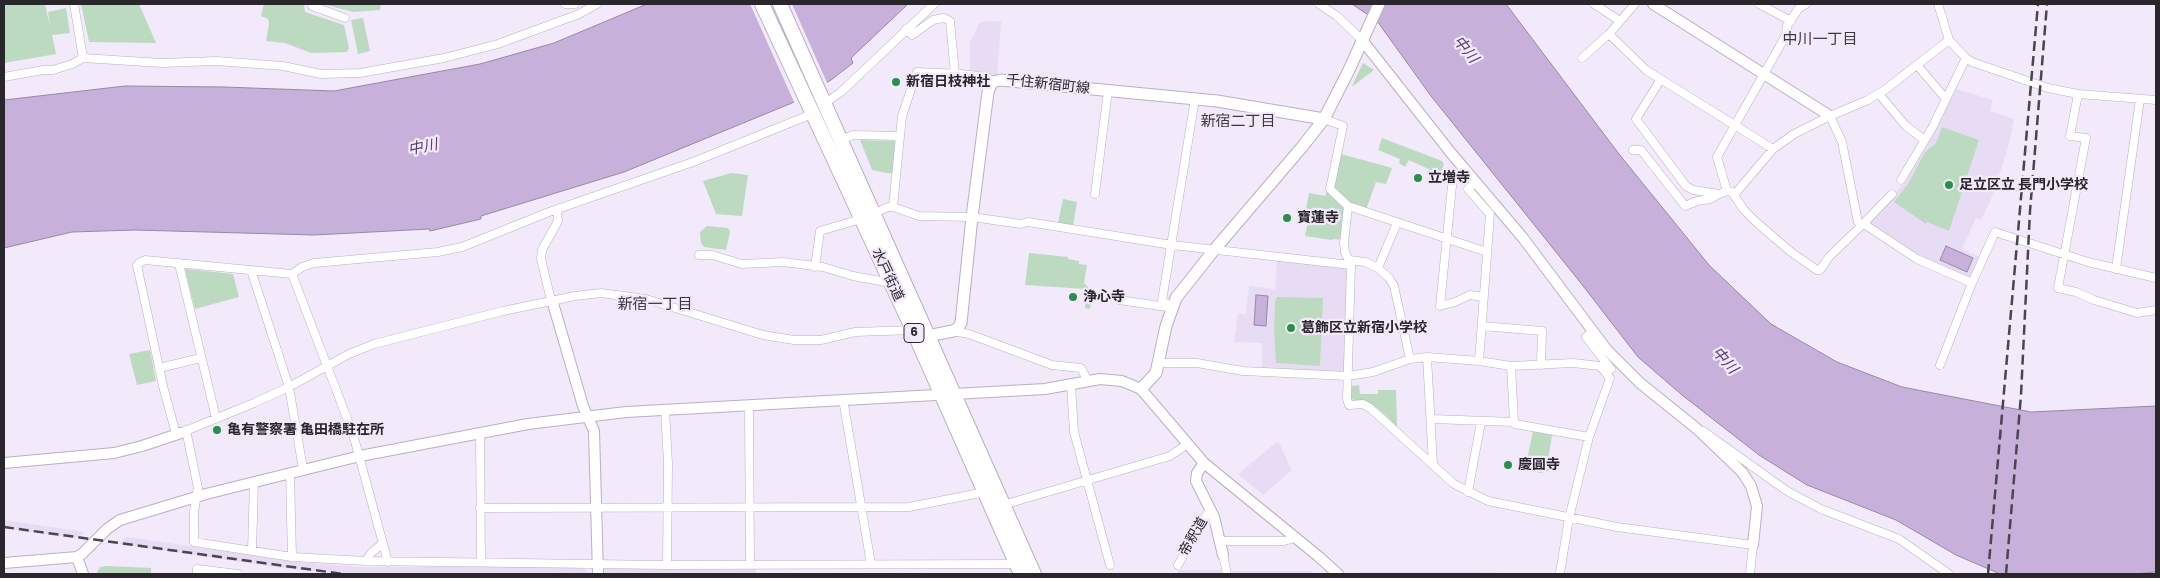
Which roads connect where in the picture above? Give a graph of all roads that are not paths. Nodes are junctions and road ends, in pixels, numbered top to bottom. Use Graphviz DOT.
graph roads {
  1 [pos="74,4"];
  2 [pos="312,4"];
  3 [pos="565,4"];
  4 [pos="575,4"];
  5 [pos="597,4"];
  6 [pos="762,4"];
  7 [pos="780,4"];
  8 [pos="934,4"];
  9 [pos="1319,4"];
  10 [pos="1379,4"];
  11 [pos="1594,4"];
  12 [pos="1635,4"];
  13 [pos="1653,4"];
  14 [pos="1759,4"];
  15 [pos="1806,4"];
  16 [pos="1938,4"];
  17 [pos="345,18"];
  18 [pos="1620,20"];
  19 [pos="1790,21"];
  20 [pos="906,29"];
  21 [pos="1609,34"];
  22 [pos="1364,37"];
  23 [pos="1949,40"];
  24 [pos="83,58"];
  25 [pos="1582,58"];
  26 [pos="1966,58"];
  27 [pos="1917,65"];
  28 [pos="955,74"];
  29 [pos="1763,74"];
  30 [pos="4,76"];
  31 [pos="1661,79"];
  32 [pos="992,82"];
  33 [pos="1108,91"];
  34 [pos="1879,94"];
  35 [pos="2078,94"];
  36 [pos="823,98"];
  37 [pos="1195,99"];
  38 [pos="1946,99"];
  39 [pos="2140,99"];
  40 [pos="2156,100"];
  41 [pos="810,108"];
  42 [pos="1830,116"];
  43 [pos="1324,118"];
  44 [pos="1735,125"];
  45 [pos="900,136"];
  46 [pos="841,140"];
  47 [pos="1924,140"];
  48 [pos="1773,149"];
  49 [pos="1633,150"];
  50 [pos="1453,176"];
  51 [pos="1901,180"];
  52 [pos="1476,182"];
  53 [pos="1730,193"];
  54 [pos="1095,194"];
  55 [pos="1719,194"];
  56 [pos="1892,194"];
  57 [pos="1348,206"];
  58 [pos="893,207"];
  59 [pos="557,210"];
  60 [pos="867,217"];
  61 [pos="972,217"];
  62 [pos="1397,223"];
  63 [pos="1863,225"];
  64 [pos="1447,239"];
  65 [pos="1172,245"];
  66 [pos="1214,250"];
  67 [pos="1487,252"];
  68 [pos="2064,254"];
  69 [pos="699,255"];
  70 [pos="1350,263"];
  71 [pos="179,264"];
  72 [pos="815,267"];
  73 [pos="1378,268"];
  74 [pos="2116,269"];
  75 [pos="251,270"];
  76 [pos="292,274"];
  77 [pos="2156,278"];
  78 [pos="1972,282"];
  79 [pos="891,283"];
  80 [pos="1483,297"];
  81 [pos="552,300"];
  82 [pos="1119,300"];
  83 [pos="1172,307"];
  84 [pos="2156,310"];
  85 [pos="1482,326"];
  86 [pos="913,330"];
  87 [pos="953,331"];
  88 [pos="1593,331"];
  89 [pos="927,336"];
  90 [pos="1427,357"];
  91 [pos="201,358"];
  92 [pos="1410,359"];
  93 [pos="1479,360"];
  94 [pos="1160,363"];
  95 [pos="1541,365"];
  96 [pos="1940,365"];
  97 [pos="327,366"];
  98 [pos="1511,366"];
  99 [pos="159,368"];
  100 [pos="1606,373"];
  101 [pos="1348,376"];
  102 [pos="1088,381"];
  103 [pos="1071,385"];
  104 [pos="289,387"];
  105 [pos="1141,389"];
  106 [pos="947,393"];
  107 [pos="843,399"];
  108 [pos="749,405"];
  109 [pos="665,410"];
  110 [pos="588,415"];
  111 [pos="216,418"];
  112 [pos="1432,419"];
  113 [pos="1481,422"];
  114 [pos="1514,422"];
  115 [pos="1696,428"];
  116 [pos="181,432"];
  117 [pos="480,433"];
  118 [pos="1589,437"];
  119 [pos="1186,445"];
  120 [pos="360,456"];
  121 [pos="4,463"];
  122 [pos="1204,463"];
  123 [pos="1433,465"];
  124 [pos="303,469"];
  125 [pos="290,473"];
  126 [pos="1087,480"];
  127 [pos="254,482"];
  128 [pos="985,492"];
  129 [pos="1468,492"];
  130 [pos="197,497"];
  131 [pos="1003,505"];
  132 [pos="750,507"];
  133 [pos="860,507"];
  134 [pos="480,508"];
  135 [pos="667,508"];
  136 [pos="596,509"];
  137 [pos="1210,509"];
  138 [pos="1570,518"];
  139 [pos="1295,538"];
  140 [pos="1220,542"];
  141 [pos="382,544"];
  142 [pos="1753,545"];
  143 [pos="252,551"];
  144 [pos="1223,555"];
  145 [pos="76,557"];
  146 [pos="292,557"];
  147 [pos="366,561"];
  148 [pos="388,562"];
  149 [pos="481,562"];
  150 [pos="4,563"];
  151 [pos="598,563"];
  152 [pos="667,564"];
  153 [pos="871,564"];
  154 [pos="1021,564"];
  155 [pos="750,565"];
  156 [pos="1110,565"];
  157 [pos="1178,566"];
  158 [pos="197,572"];
  159 [pos="1560,573"];
  160 [pos="83,574"];
  161 [pos="238,574"];
  162 [pos="598,574"];
  163 [pos="1034,574"];
  164 [pos="1227,574"];
  165 [pos="1338,574"];
  166 [pos="1750,574"];
  167 [pos="1949,574"];
  1 -- 24 [label="street"];
  2 -- 17 [label="street"];
  3 -- 4 [label="street"];
  5 -- 24 [label="street"];
  6 -- 41 [label="highway, 水戸街道 / 6"];
  7 -- 36 [label="highway, 水戸街道 / 6"];
  8 -- 20 [label="street"];
  9 -- 22 [label="street"];
  10 -- 22 [label="main road"];
  11 -- 18 [label="street"];
  12 -- 18 [label="street"];
  13 -- 29 [label="street"];
  14 -- 19 [label="street"];
  15 -- 19 [label="street"];
  16 -- 23 [label="street"];
  18 -- 21 [label="street"];
  19 -- 29 [label="street"];
  20 -- 28 [label="street"];
  20 -- 36 [label="street"];
  21 -- 25 [label="street"];
  21 -- 31 [label="street"];
  22 -- 43 [label="main road"];
  22 -- 52 [label="street"];
  23 -- 26 [label="street"];
  23 -- 27 [label="street"];
  24 -- 30 [label="street"];
  26 -- 35 [label="street"];
  26 -- 38 [label="street"];
  27 -- 34 [label="street"];
  27 -- 38 [label="street"];
  28 -- 32 [label="street"];
  28 -- 45 [label="street"];
  29 -- 42 [label="street"];
  29 -- 44 [label="street"];
  31 -- 44 [label="street"];
  31 -- 55 [label="street"];
  32 -- 33 [label="main road, 千住新宿町線"];
  32 -- 61 [label="main road, 千住新宿町線"];
  33 -- 37 [label="main road, 千住新宿町線"];
  33 -- 54 [label="street"];
  34 -- 42 [label="street"];
  34 -- 47 [label="street"];
  35 -- 39 [label="street"];
  35 -- 68 [label="street"];
  36 -- 46 [label="highway, 水戸街道 / 6"];
  37 -- 43 [label="main road, 千住新宿町線"];
  37 -- 65 [label="street"];
  38 -- 47 [label="street"];
  39 -- 40 [label="street"];
  39 -- 74 [label="street"];
  41 -- 59 [label="street"];
  41 -- 60 [label="highway, 水戸街道 / 6"];
  42 -- 48 [label="street"];
  42 -- 63 [label="street"];
  43 -- 57 [label="street"];
  43 -- 66 [label="main road"];
  44 -- 48 [label="street"];
  44 -- 53 [label="street"];
  45 -- 46 [label="street"];
  45 -- 58 [label="street"];
  46 -- 60 [label="highway, 水戸街道 / 6"];
  47 -- 51 [label="street"];
  48 -- 53 [label="street"];
  49 -- 55 [label="street"];
  50 -- 64 [label="street"];
  52 -- 67 [label="street"];
  52 -- 88 [label="street"];
  53 -- 55 [label="street"];
  53 -- 63 [label="street"];
  56 -- 63 [label="street"];
  57 -- 62 [label="street"];
  57 -- 70 [label="street"];
  58 -- 60 [label="street"];
  58 -- 61 [label="street"];
  59 -- 76 [label="street"];
  59 -- 81 [label="street"];
  60 -- 72 [label="street"];
  60 -- 79 [label="highway, 水戸街道 / 6"];
  60 -- 89 [label="highway, 水戸街道 / 6"];
  61 -- 65 [label="street"];
  61 -- 87 [label="main road, 千住新宿町線"];
  62 -- 64 [label="street"];
  62 -- 73 [label="street"];
  63 -- 78 [label="street"];
  64 -- 67 [label="street"];
  64 -- 80 [label="street"];
  65 -- 66 [label="street"];
  65 -- 83 [label="street"];
  66 -- 70 [label="street"];
  66 -- 83 [label="main road"];
  67 -- 80 [label="street"];
  68 -- 74 [label="street"];
  68 -- 78 [label="street"];
  68 -- 84 [label="street"];
  69 -- 72 [label="street"];
  70 -- 73 [label="street"];
  70 -- 101 [label="street"];
  71 -- 75 [label="street"];
  71 -- 91 [label="street"];
  71 -- 99 [label="street"];
  72 -- 79 [label="street"];
  73 -- 92 [label="street"];
  74 -- 77 [label="street"];
  75 -- 76 [label="street"];
  75 -- 104 [label="street"];
  76 -- 97 [label="street"];
  78 -- 96 [label="street"];
  79 -- 86 [label="highway, 水戸街道 / 6"];
  80 -- 85 [label="street"];
  81 -- 86 [label="street"];
  81 -- 97 [label="street"];
  81 -- 110 [label="street"];
  82 -- 83 [label="street"];
  83 -- 94 [label="main road"];
  85 -- 93 [label="street"];
  85 -- 95 [label="street"];
  86 -- 106 [label="highway, 水戸街道 / 6"];
  87 -- 89 [label="main road"];
  87 -- 102 [label="street"];
  88 -- 100 [label="street"];
  88 -- 115 [label="street"];
  89 -- 106 [label="highway, 水戸街道 / 6"];
  90 -- 92 [label="street"];
  90 -- 93 [label="street"];
  90 -- 112 [label="street"];
  91 -- 99 [label="street"];
  91 -- 111 [label="street"];
  92 -- 101 [label="street"];
  93 -- 98 [label="street"];
  94 -- 101 [label="street"];
  94 -- 105 [label="main road"];
  95 -- 98 [label="street"];
  95 -- 100 [label="street"];
  97 -- 104 [label="street"];
  97 -- 120 [label="street"];
  98 -- 114 [label="street"];
  99 -- 116 [label="street"];
  100 -- 118 [label="street"];
  101 -- 123 [label="street"];
  102 -- 103 [label="street"];
  102 -- 105 [label="street"];
  103 -- 106 [label="street"];
  103 -- 126 [label="street"];
  104 -- 111 [label="street"];
  104 -- 124 [label="street"];
  105 -- 119 [label="street"];
  106 -- 107 [label="street"];
  106 -- 128 [label="highway, 水戸街道 / 6"];
  106 -- 131 [label="highway, 水戸街道 / 6"];
  107 -- 108 [label="street"];
  107 -- 133 [label="street"];
  108 -- 109 [label="street"];
  108 -- 132 [label="street"];
  109 -- 110 [label="street"];
  109 -- 135 [label="street"];
  110 -- 117 [label="street"];
  110 -- 136 [label="street"];
  111 -- 116 [label="street"];
  112 -- 113 [label="street"];
  112 -- 123 [label="street"];
  113 -- 114 [label="street"];
  113 -- 129 [label="street"];
  114 -- 118 [label="street"];
  115 -- 142 [label="street"];
  115 -- 167 [label="street"];
  116 -- 121 [label="street"];
  116 -- 130 [label="street"];
  117 -- 120 [label="street"];
  117 -- 134 [label="street"];
  118 -- 138 [label="street"];
  119 -- 122 [label="street"];
  119 -- 126 [label="street"];
  120 -- 124 [label="street"];
  120 -- 141 [label="street"];
  122 -- 137 [label="street"];
  122 -- 139 [label="street"];
  123 -- 129 [label="street"];
  124 -- 125 [label="street"];
  125 -- 127 [label="street"];
  125 -- 146 [label="street"];
  126 -- 131 [label="street"];
  126 -- 156 [label="street"];
  127 -- 130 [label="street"];
  127 -- 143 [label="street"];
  128 -- 133 [label="street"];
  128 -- 154 [label="highway, 水戸街道 / 6"];
  129 -- 138 [label="street"];
  130 -- 143 [label="street"];
  130 -- 145 [label="street"];
  131 -- 154 [label="highway, 水戸街道 / 6"];
  132 -- 133 [label="street"];
  132 -- 135 [label="street"];
  132 -- 155 [label="street"];
  133 -- 153 [label="street"];
  134 -- 136 [label="street"];
  134 -- 149 [label="street"];
  135 -- 136 [label="street"];
  135 -- 152 [label="street"];
  136 -- 151 [label="street"];
  137 -- 140 [label="street"];
  137 -- 157 [label="street, 帝釈道"];
  138 -- 142 [label="street"];
  138 -- 159 [label="street"];
  139 -- 140 [label="street"];
  139 -- 165 [label="street"];
  140 -- 144 [label="street"];
  141 -- 147 [label="street"];
  141 -- 148 [label="street"];
  142 -- 166 [label="street"];
  143 -- 146 [label="street"];
  144 -- 164 [label="street"];
  145 -- 150 [label="street"];
  145 -- 160 [label="street"];
  146 -- 147 [label="street"];
  147 -- 148 [label="street"];
  148 -- 149 [label="street"];
  149 -- 151 [label="street"];
  151 -- 152 [label="street"];
  151 -- 162 [label="street"];
  152 -- 155 [label="street"];
  153 -- 154 [label="street"];
  153 -- 155 [label="street"];
  154 -- 163 [label="highway, 水戸街道 / 6"];
  158 -- 161 [label="street"];
}
